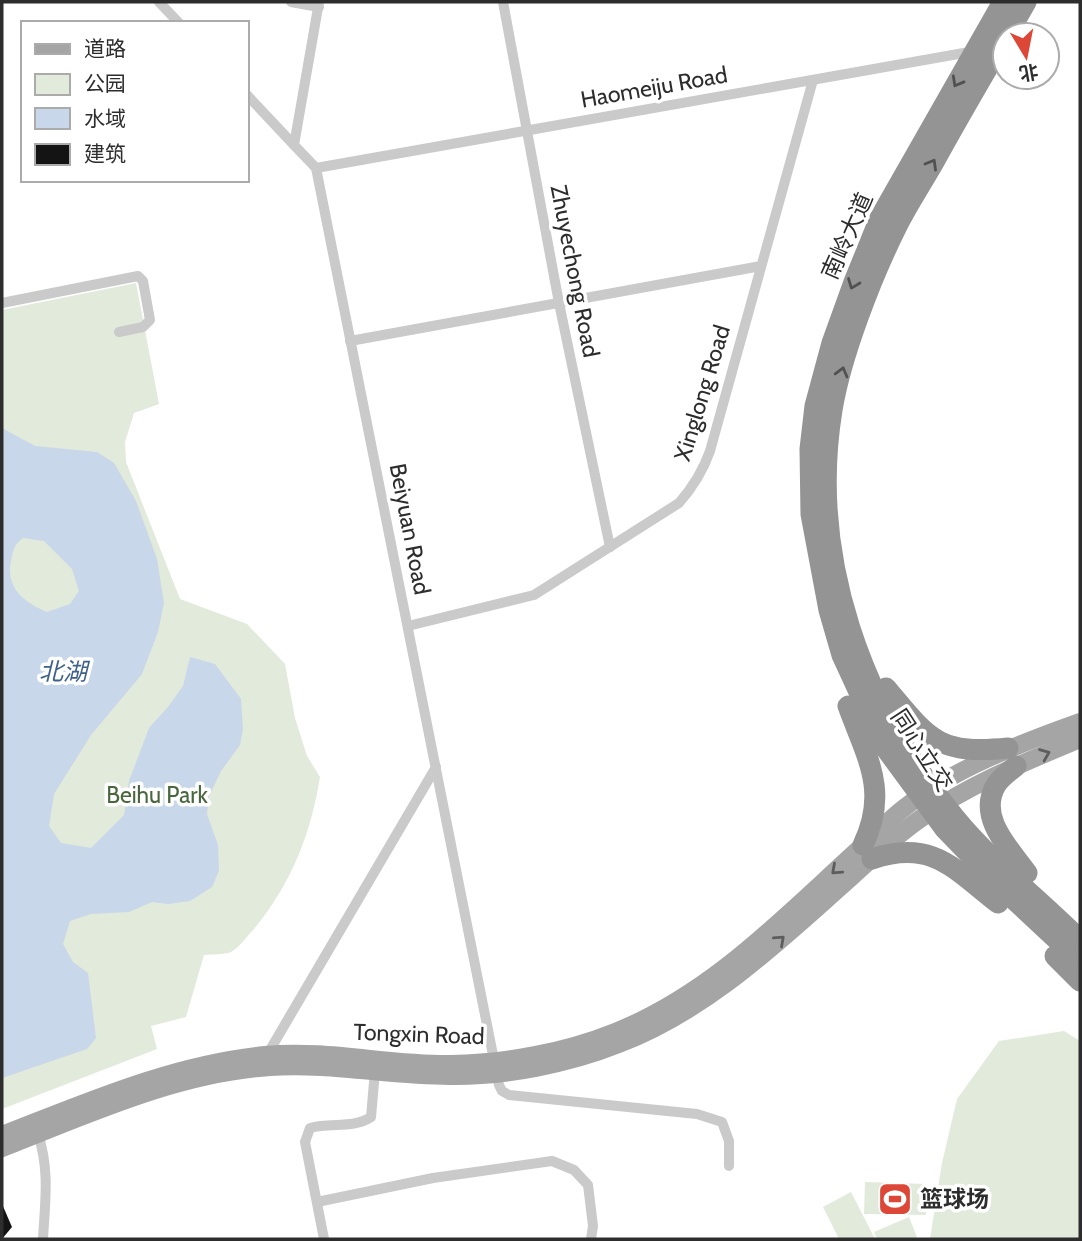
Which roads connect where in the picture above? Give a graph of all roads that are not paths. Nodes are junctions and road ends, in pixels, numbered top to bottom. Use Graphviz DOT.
graph roads {
  1 [pos="159,2"];
  2 [pos="291,2"];
  3 [pos="503,2"];
  4 [pos="1003,2"];
  5 [pos="1026,2"];
  6 [pos="319,4"];
  7 [pos="177,21"];
  8 [pos="1015,21"];
  9 [pos="991,45"];
  10 [pos="975,51"];
  11 [pos="991,62"];
  12 [pos="813,80"];
  13 [pos="248,96"];
  14 [pos="527,131"];
  15 [pos="293,145"];
  16 [pos="316,168"];
  17 [pos="761,266"];
  18 [pos="2,303"];
  19 [pos="559,303"];
  20 [pos="119,332"];
  21 [pos="350,341"];
  22 [pos="823,407"];
  23 [pos="818,513"];
  24 [pos="610,547"];
  25 [pos="408,626"];
  26 [pos="886,688"];
  27 [pos="848,706"];
  28 [pos="1080,722"];
  29 [pos="1080,739"];
  30 [pos="1012,757"];
  31 [pos="436,767"];
  32 [pos="950,790"];
  33 [pos="914,812"];
  34 [pos="867,852"];
  35 [pos="1027,873"];
  36 [pos="998,903"];
  37 [pos="1080,922"];
  38 [pos="1080,940"];
  39 [pos="1080,961"];
  40 [pos="1080,981"];
  41 [pos="267,1055"];
  42 [pos="496,1067"];
  43 [pos="375,1071"];
  44 [pos="38,1134"];
  45 [pos="2,1135"];
  46 [pos="2,1149"];
  47 [pos="729,1166"];
  48 [pos="317,1202"];
  49 [pos="43,1239"];
  50 [pos="324,1239"];
  51 [pos="591,1239"];
  1 -- 7 [label="street"];
  2 -- 6 [label="street"];
  3 -- 14 [label="street, Zhuyechong Road"];
  4 -- 10 [label="highway, 南岭大道"];
  5 -- 8 [label="highway, 南岭大道"];
  6 -- 15 [label="street"];
  9 -- 10 [label="street, Haomeiju Road"];
  10 -- 12 [label="street, Haomeiju Road"];
  10 -- 22 [label="highway, 南岭大道, one-way"];
  22 -- 11 [label="highway, 南岭大道, one-way"];
  12 -- 14 [label="street, Haomeiju Road"];
  12 -- 17 [label="street, Xinglong Road"];
  13 -- 15 [label="street"];
  14 -- 16 [label="street, Haomeiju Road"];
  14 -- 19 [label="street, Zhuyechong Road"];
  15 -- 16 [label="street"];
  16 -- 21 [label="street, Beiyuan Road"];
  17 -- 19 [label="street"];
  17 -- 24 [label="street, Xinglong Road"];
  18 -- 20 [label="street"];
  19 -- 21 [label="street"];
  19 -- 24 [label="street, Zhuyechong Road"];
  21 -- 25 [label="street, Beiyuan Road"];
  22 -- 23 [label="highway, 南岭大道"];
  22 -- 26 [label="highway"];
  22 -- 27 [label="highway"];
  23 -- 38 [label="highway, 同心立交"];
  23 -- 39 [label="highway, 同心立交"];
  24 -- 25 [label="street, Xinglong Road"];
  25 -- 31 [label="street, Beiyuan Road"];
  26 -- 30 [label="highway"];
  26 -- 32 [label="highway"];
  27 -- 33 [label="highway"];
  27 -- 34 [label="highway"];
  28 -- 30 [label="main road, Tongxin Road"];
  30 -- 29 [label="main road, Tongxin Road, one-way"];
  30 -- 32 [label="main road, Tongxin Road"];
  30 -- 35 [label="highway"];
  31 -- 41 [label="street"];
  31 -- 42 [label="street, Beiyuan Road"];
  32 -- 33 [label="main road, Tongxin Road"];
  32 -- 35 [label="highway"];
  33 -- 34 [label="main road, Tongxin Road"];
  33 -- 36 [label="highway"];
  34 -- 36 [label="highway"];
  34 -- 42 [label="main road, Tongxin Road"];
  35 -- 37 [label="highway"];
  36 -- 40 [label="highway"];
  41 -- 42 [label="main road, Tongxin Road"];
  41 -- 45 [label="main road, Tongxin Road"];
  42 -- 43 [label="main road, Tongxin Road"];
  42 -- 47 [label="street"];
  43 -- 44 [label="main road, Tongxin Road"];
  43 -- 48 [label="street"];
  44 -- 46 [label="main road, Tongxin Road"];
  44 -- 49 [label="street"];
  48 -- 50 [label="street"];
  48 -- 51 [label="street"];
}
